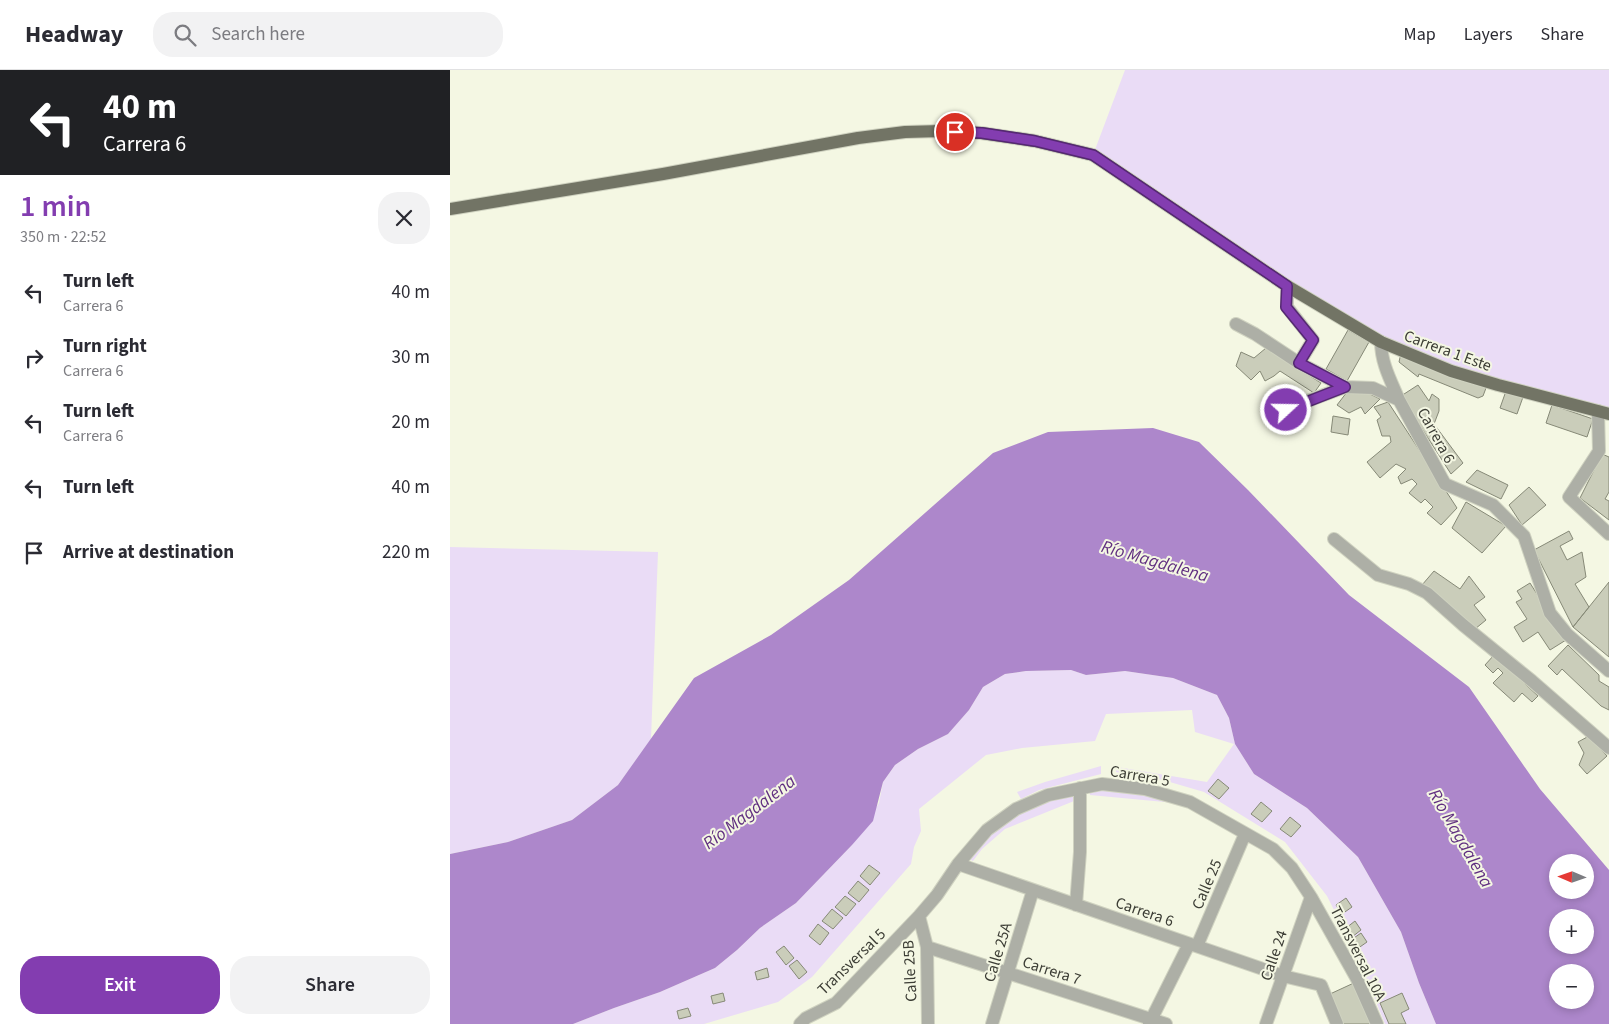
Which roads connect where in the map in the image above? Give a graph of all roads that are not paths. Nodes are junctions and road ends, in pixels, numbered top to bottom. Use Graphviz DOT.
graph roads {
  1 [pos="450,209"];
  2 [pos="1287,286"];
  3 [pos="1236,324"];
  4 [pos="1381,342"];
  5 [pos="1299,363"];
  6 [pos="1345,387"];
  7 [pos="1399,400"];
  8 [pos="1286,410"];
  9 [pos="1603,412"];
  10 [pos="1603,443"];
  11 [pos="1609,534"];
  12 [pos="1334,539"];
  13 [pos="1609,671"];
  14 [pos="1609,748"];
  15 [pos="1080,788"];
  16 [pos="1245,834"];
  17 [pos="958,864"];
  18 [pos="1033,890"];
  19 [pos="1311,897"];
  20 [pos="1076,904"];
  21 [pos="919,916"];
  22 [pos="1193,945"];
  23 [pos="927,947"];
  24 [pos="1008,973"];
  25 [pos="1283,976"];
  26 [pos="1150,1022"];
  27 [pos="801,1023"];
  28 [pos="928,1024"];
  29 [pos="992,1024"];
  30 [pos="1166,1024"];
  31 [pos="1266,1024"];
  32 [pos="1337,1024"];
  33 [pos="1377,1024"];
  1 -- 2 [label="main road, Carrera 1 Este"];
  2 -- 4 [label="main road, Carrera 1 Este"];
  2 -- 5 [label="street"];
  3 -- 5 [label="street, Carrera 6"];
  4 -- 7 [label="street"];
  4 -- 9 [label="main road, Carrera 1 Este"];
  5 -- 6 [label="street, Carrera 6"];
  6 -- 7 [label="street, Carrera 6"];
  6 -- 8 [label="street"];
  7 -- 13 [label="street, Carrera 6"];
  9 -- 10 [label="street"];
  10 -- 11 [label="street"];
  12 -- 14 [label="street"];
  15 -- 16 [label="street, Carrera 5"];
  15 -- 17 [label="street, Carrera 5"];
  15 -- 20 [label="street"];
  16 -- 19 [label="street, Carrera 5"];
  16 -- 22 [label="street, Calle 25"];
  17 -- 18 [label="street, Carrera 6"];
  17 -- 21 [label="street, Carrera 5"];
  18 -- 20 [label="street, Carrera 6"];
  18 -- 24 [label="street, Calle 25A"];
  19 -- 25 [label="street, Calle 24"];
  19 -- 33 [label="street, Transversal 10A"];
  20 -- 22 [label="street, Carrera 6"];
  21 -- 23 [label="street, Calle 25B"];
  21 -- 27 [label="street, Transversal 5"];
  22 -- 25 [label="street, Carrera 6"];
  22 -- 26 [label="street, Calle 25"];
  23 -- 24 [label="street, Carrera 7"];
  23 -- 28 [label="street, Calle 25B"];
  24 -- 26 [label="street, Carrera 7"];
  24 -- 29 [label="street, Calle 25A"];
  25 -- 31 [label="street, Calle 24"];
  25 -- 32 [label="street, Carrera 6"];
  26 -- 30 [label="street, Carrera 7"];
}
